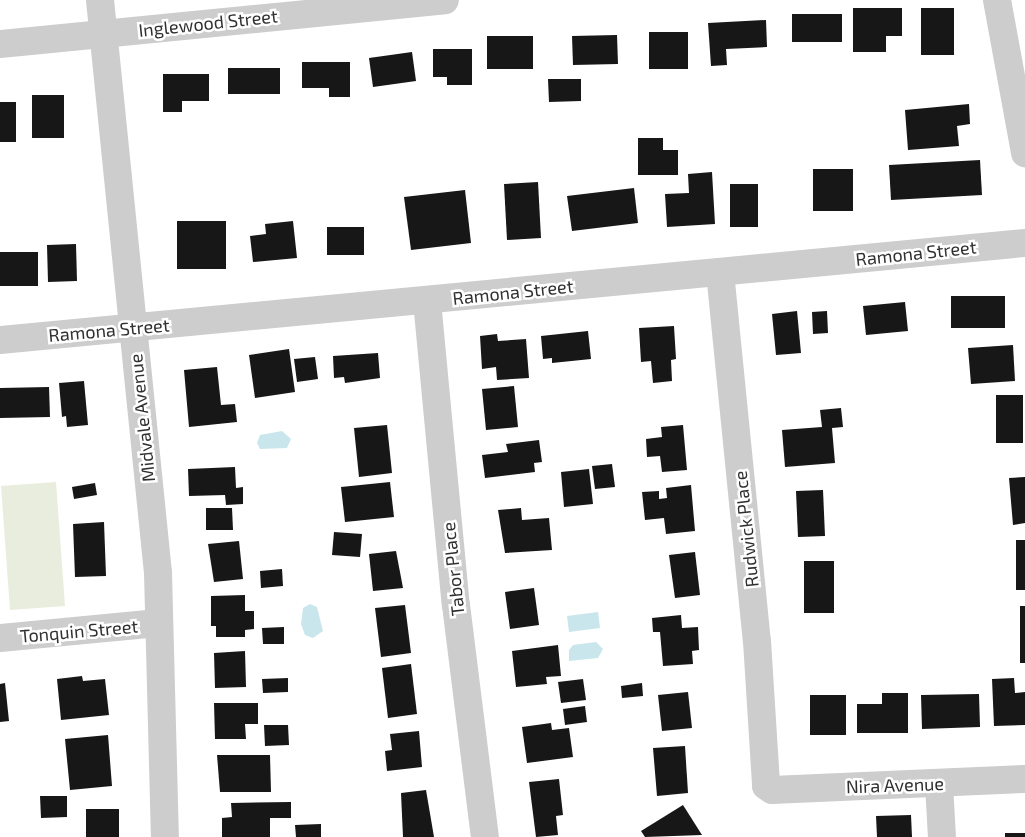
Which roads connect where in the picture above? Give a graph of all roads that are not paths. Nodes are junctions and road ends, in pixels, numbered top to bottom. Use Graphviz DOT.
graph roads {
  1 [pos="100,0"];
  2 [pos="445,0"];
  3 [pos="997,0"];
  4 [pos="104,34"];
  5 [pos="0,44"];
  6 [pos="1017,64"];
  7 [pos="1025,154"];
  8 [pos="1025,243"];
  9 [pos="720,272"];
  10 [pos="428,301"];
  11 [pos="132,328"];
  12 [pos="0,340"];
  13 [pos="158,623"];
  14 [pos="0,638"];
  15 [pos="1025,779"];
  16 [pos="939,784"];
  17 [pos="766,786"];
  18 [pos="165,837"];
  19 [pos="486,837"];
  20 [pos="942,837"];
  1 -- 4 [label="street, Midvale Avenue"];
  2 -- 4 [label="street, Inglewood Street"];
  3 -- 6 [label="street"];
  4 -- 5 [label="street, Inglewood Street"];
  4 -- 11 [label="street, Midvale Avenue"];
  6 -- 7 [label="street"];
  8 -- 9 [label="street, Ramona Street"];
  9 -- 10 [label="street, Ramona Street"];
  9 -- 17 [label="street, Rudwick Place"];
  10 -- 11 [label="street, Ramona Street"];
  10 -- 19 [label="street, Tabor Place"];
  11 -- 12 [label="street, Ramona Street"];
  11 -- 13 [label="street, Midvale Avenue"];
  13 -- 14 [label="street, Tonquin Street"];
  13 -- 18 [label="street, Midvale Avenue"];
  15 -- 16 [label="street, Nira Avenue"];
  16 -- 17 [label="street, Nira Avenue"];
  16 -- 20 [label="street"];
}
